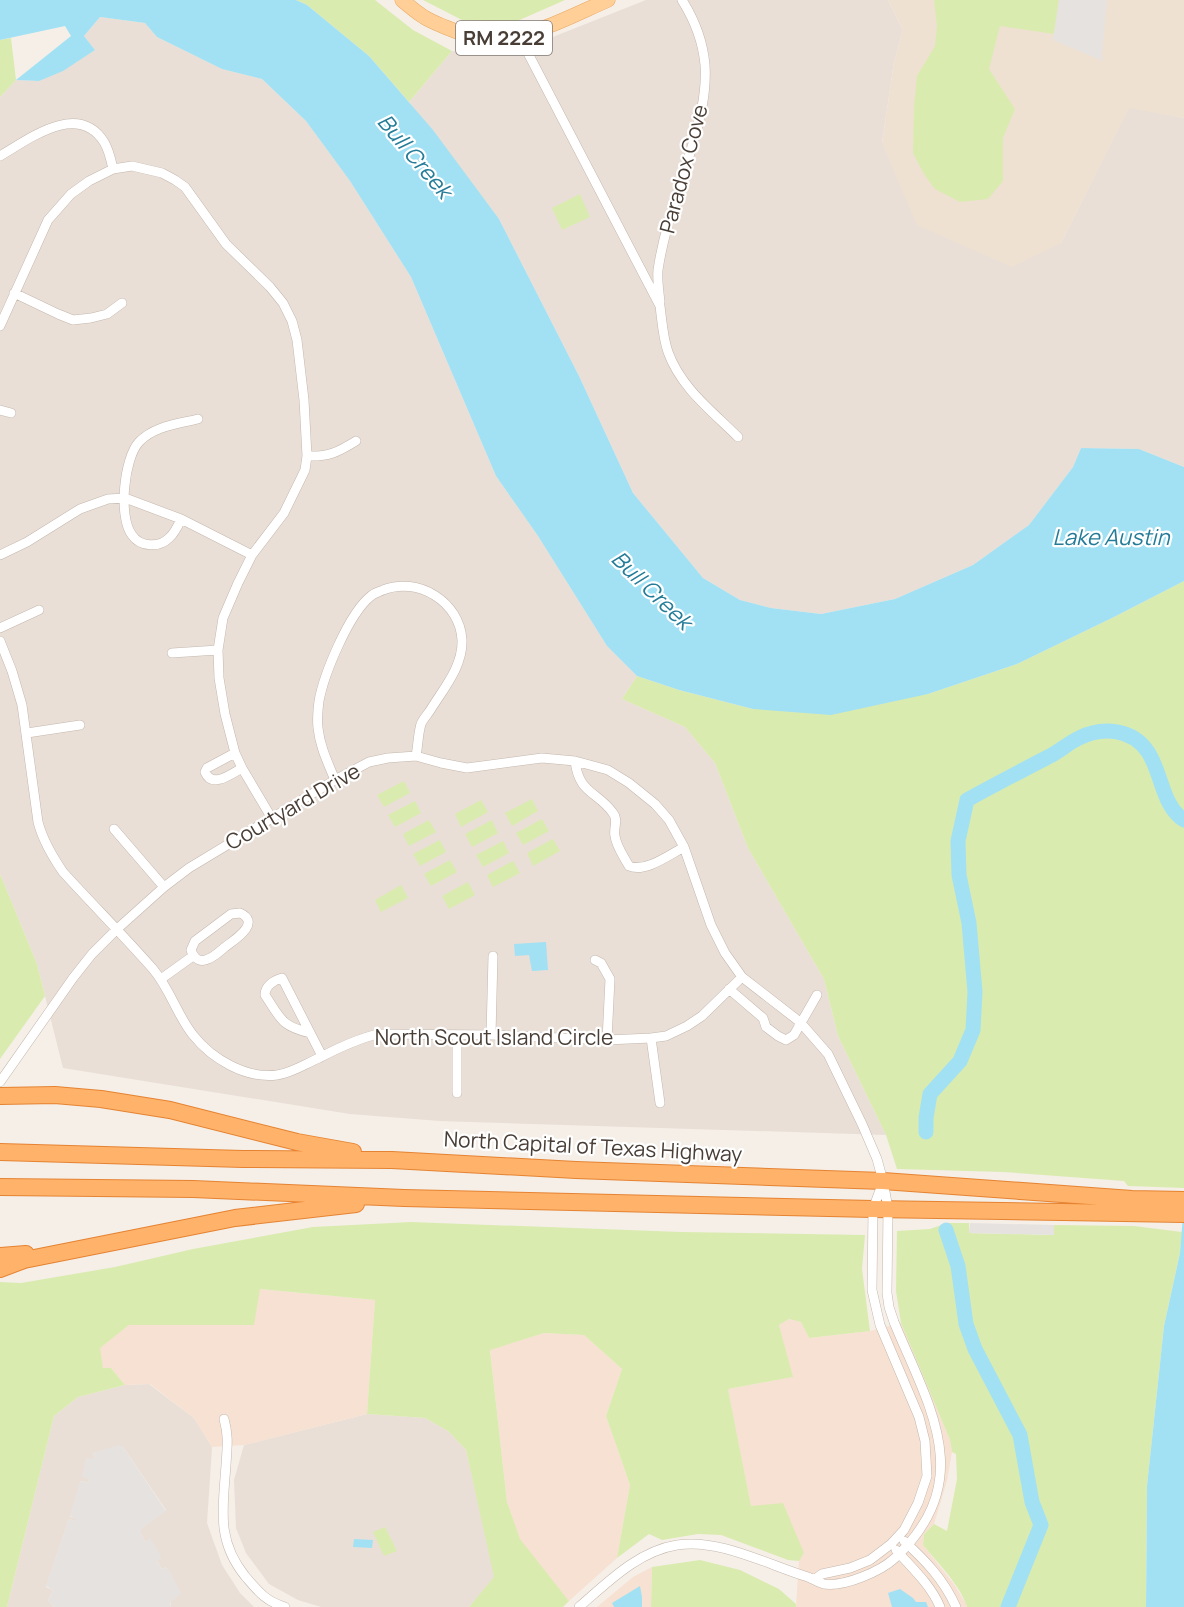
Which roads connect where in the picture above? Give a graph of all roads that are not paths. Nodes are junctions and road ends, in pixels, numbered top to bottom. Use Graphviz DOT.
graph roads {
  1 [pos="402,0"];
  2 [pos="608,0"];
  3 [pos="682,0"];
  4 [pos="519,36"];
  5 [pos="0,156"];
  6 [pos="114,169"];
  7 [pos="14,293"];
  8 [pos="122,303"];
  9 [pos="660,306"];
  10 [pos="0,326"];
  11 [pos="0,410"];
  12 [pos="11,413"];
  13 [pos="198,419"];
  14 [pos="738,436"];
  15 [pos="356,441"];
  16 [pos="308,456"];
  17 [pos="125,498"];
  18 [pos="181,519"];
  19 [pos="0,555"];
  20 [pos="252,555"];
  21 [pos="39,610"];
  22 [pos="0,628"];
  23 [pos="0,641"];
  24 [pos="218,650"];
  25 [pos="172,653"];
  26 [pos="80,725"];
  27 [pos="27,733"];
  28 [pos="235,753"];
  29 [pos="416,756"];
  30 [pos="574,761"];
  31 [pos="242,768"];
  32 [pos="335,780"];
  33 [pos="271,817"];
  34 [pos="114,829"];
  35 [pos="684,847"];
  36 [pos="164,887"];
  37 [pos="116,930"];
  38 [pos="193,956"];
  39 [pos="493,956"];
  40 [pos="595,960"];
  41 [pos="742,977"];
  42 [pos="161,979"];
  43 [pos="729,989"];
  44 [pos="817,995"];
  45 [pos="800,1022"];
  46 [pos="310,1033"];
  47 [pos="458,1035"];
  48 [pos="491,1035"];
  49 [pos="651,1038"];
  50 [pos="607,1040"];
  51 [pos="322,1056"];
  52 [pos="0,1082"];
  53 [pos="458,1093"];
  54 [pos="0,1096"];
  55 [pos="660,1103"];
  56 [pos="0,1152"];
  57 [pos="392,1160"];
  58 [pos="883,1181"];
  59 [pos="0,1187"];
  60 [pos="404,1198"];
  61 [pos="1184,1200"];
  62 [pos="1132,1205"];
  63 [pos="880,1208"];
  64 [pos="1184,1214"];
  65 [pos="84,1249"];
  66 [pos="0,1256"];
  67 [pos="0,1269"];
  68 [pos="931,1412"];
  69 [pos="919,1417"];
  70 [pos="224,1419"];
  71 [pos="898,1536"];
  72 [pos="891,1544"];
  73 [pos="908,1544"];
  74 [pos="899,1554"];
  75 [pos="815,1579"];
  76 [pos="285,1607"];
  77 [pos="579,1607"];
  78 [pos="940,1607"];
  79 [pos="956,1607"];
  1 -- 4 [label="main road, RM 2222"];
  2 -- 4 [label="main road, RM 2222"];
  3 -- 9 [label="street, Paradox Cove"];
  4 -- 9 [label="street"];
  5 -- 6 [label="street"];
  6 -- 7 [label="street"];
  6 -- 16 [label="street"];
  7 -- 8 [label="street"];
  7 -- 10 [label="street"];
  9 -- 14 [label="street"];
  11 -- 12 [label="street"];
  13 -- 17 [label="street"];
  15 -- 16 [label="street"];
  16 -- 20 [label="street"];
  17 -- 18 [label="street"];
  17 -- 18 [label="street"];
  17 -- 19 [label="street"];
  18 -- 20 [label="street"];
  20 -- 24 [label="street"];
  21 -- 22 [label="street"];
  23 -- 27 [label="street, North Scout Island Circle"];
  24 -- 25 [label="street"];
  24 -- 28 [label="street"];
  26 -- 27 [label="street"];
  27 -- 37 [label="street, North Scout Island Circle"];
  28 -- 31 [label="street"];
  28 -- 31 [label="street"];
  29 -- 30 [label="street, Courtyard Drive"];
  29 -- 32 [label="street, Courtyard Drive"];
  29 -- 32 [label="street"];
  30 -- 35 [label="street, Courtyard Drive"];
  30 -- 35 [label="street"];
  31 -- 33 [label="street"];
  32 -- 33 [label="street, Courtyard Drive"];
  33 -- 36 [label="street, Courtyard Drive"];
  34 -- 36 [label="street"];
  35 -- 41 [label="street, Courtyard Drive"];
  36 -- 37 [label="street, Courtyard Drive"];
  37 -- 42 [label="street, North Scout Island Circle"];
  37 -- 52 [label="street, Courtyard Drive"];
  38 -- 38 [label="street"];
  38 -- 42 [label="street"];
  39 -- 48 [label="street"];
  40 -- 50 [label="street"];
  41 -- 43 [label="street, North Scout Island Circle"];
  41 -- 45 [label="street, Courtyard Drive"];
  42 -- 51 [label="street, North Scout Island Circle"];
  43 -- 45 [label="street"];
  43 -- 49 [label="street, North Scout Island Circle"];
  44 -- 45 [label="street"];
  45 -- 58 [label="street, Courtyard Drive"];
  46 -- 46 [label="street"];
  46 -- 51 [label="street"];
  47 -- 48 [label="street, North Scout Island Circle"];
  47 -- 51 [label="street, North Scout Island Circle"];
  47 -- 53 [label="street"];
  48 -- 50 [label="street, North Scout Island Circle"];
  49 -- 50 [label="street, North Scout Island Circle"];
  49 -- 55 [label="street"];
  54 -- 57 [label="highway"];
  56 -- 57 [label="highway, North Capital of Texas Highway"];
  57 -- 58 [label="highway, North Capital of Texas Highway"];
  58 -- 62 [label="highway, North Capital of Texas Highway"];
  58 -- 63 [label="street"];
  58 -- 63 [label="street, Courtyard Drive"];
  59 -- 60 [label="highway, North Capital of Texas Highway"];
  60 -- 63 [label="highway, North Capital of Texas Highway"];
  60 -- 65 [label="highway"];
  61 -- 62 [label="highway, North Capital of Texas Highway"];
  62 -- 63 [label="highway, North Capital of Texas Highway"];
  62 -- 64 [label="highway, North Capital of Texas Highway"];
  63 -- 68 [label="street"];
  63 -- 69 [label="street"];
  65 -- 66 [label="highway"];
  65 -- 67 [label="highway"];
  68 -- 69 [label="street"];
  68 -- 73 [label="street"];
  69 -- 71 [label="street"];
  70 -- 76 [label="street"];
  71 -- 72 [label="street"];
  71 -- 73 [label="street"];
  72 -- 74 [label="street"];
  72 -- 75 [label="street"];
  73 -- 74 [label="street"];
  73 -- 79 [label="street"];
  74 -- 75 [label="street"];
  74 -- 78 [label="street"];
  75 -- 77 [label="street"];
}
